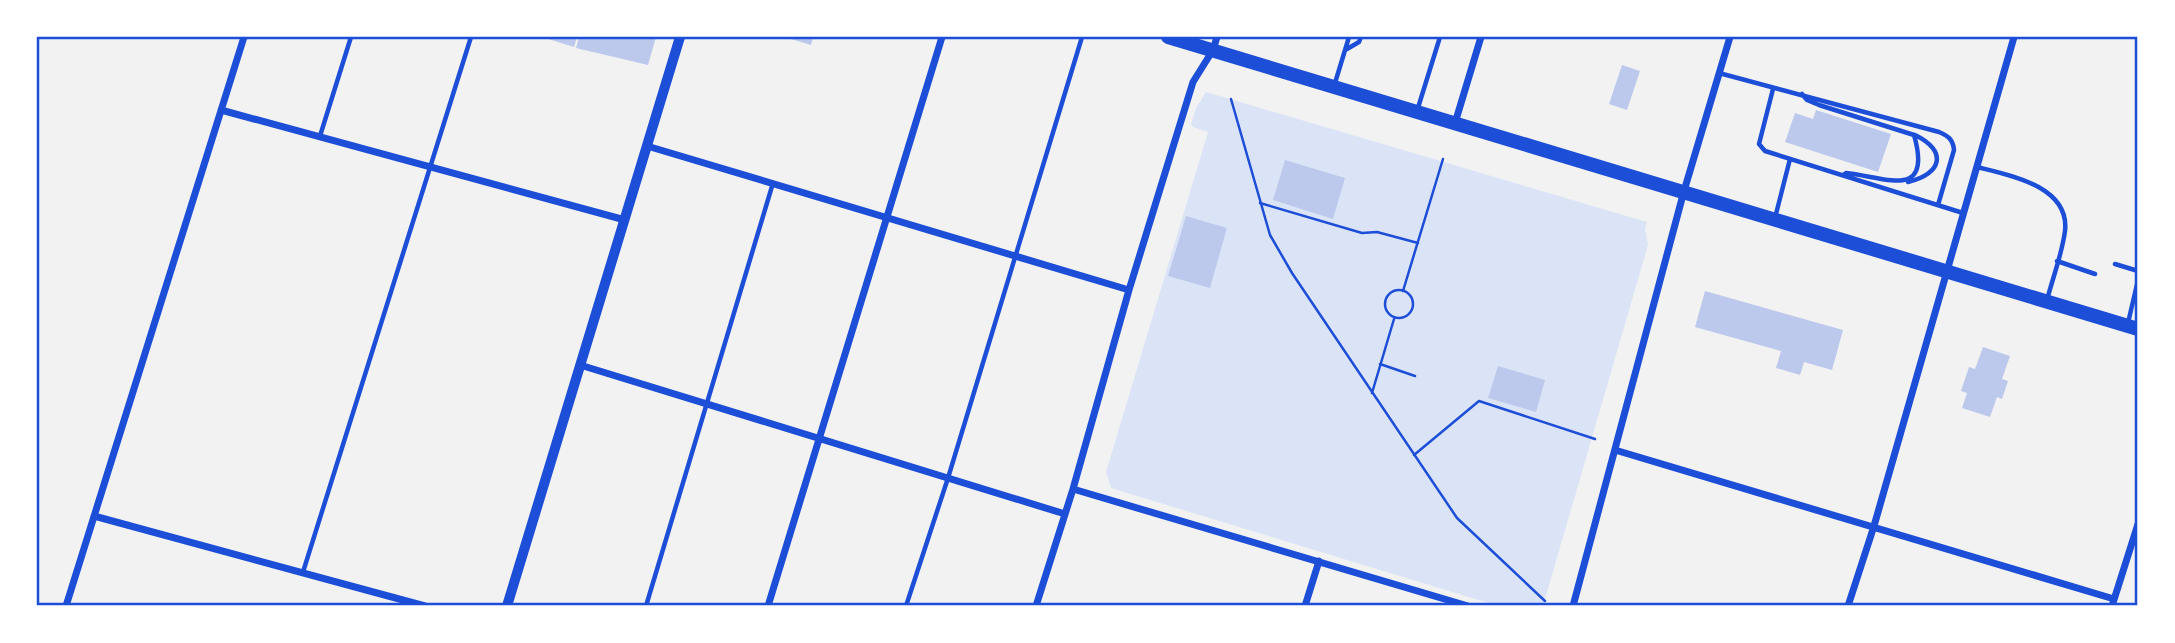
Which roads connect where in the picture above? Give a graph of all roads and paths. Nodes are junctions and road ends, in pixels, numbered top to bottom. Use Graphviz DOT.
graph roads {
  1 [pos="244,37"];
  2 [pos="351,37"];
  3 [pos="463,37"];
  4 [pos="680,37"];
  5 [pos="942,37"];
  6 [pos="1082,37"];
  7 [pos="1168,37"];
  8 [pos="1349,37"];
  9 [pos="1361,37"];
  10 [pos="1440,37"];
  11 [pos="1481,37"];
  12 [pos="1730,37"];
  13 [pos="2014,37"];
  14 [pos="471,38"];
  15 [pos="1215,43"];
  16 [pos="1345,50"];
  17 [pos="1719,73"];
  18 [pos="1334,86"];
  19 [pos="1773,89"];
  20 [pos="1802,94"];
  21 [pos="1231,99"];
  22 [pos="221,110"];
  23 [pos="1417,111"];
  24 [pos="1455,123"];
  25 [pos="1914,135"];
  26 [pos="320,137"];
  27 [pos="647,146"];
  28 [pos="1443,159"];
  29 [pos="1790,159"];
  30 [pos="1976,166"];
  31 [pos="430,167"];
  32 [pos="1842,175"];
  33 [pos="1904,182"];
  34 [pos="772,183"];
  35 [pos="1684,191"];
  36 [pos="1260,203"];
  37 [pos="1938,205"];
  38 [pos="1963,213"];
  39 [pos="886,217"];
  40 [pos="1775,218"];
  41 [pos="625,220"];
  42 [pos="1418,243"];
  43 [pos="1014,256"];
  44 [pos="2057,261"];
  45 [pos="2115,264"];
  46 [pos="1946,269"];
  47 [pos="2138,271"];
  48 [pos="2095,274"];
  49 [pos="2138,280"];
  50 [pos="1129,290"];
  51 [pos="1403,291"];
  52 [pos="2047,300"];
  53 [pos="1395,318"];
  54 [pos="2133,327"];
  55 [pos="1380,364"];
  56 [pos="580,365"];
  57 [pos="1415,376"];
  58 [pos="1372,393"];
  59 [pos="708,404"];
  60 [pos="819,438"];
  61 [pos="1595,439"];
  62 [pos="1615,450"];
  63 [pos="1414,455"];
  64 [pos="948,478"];
  65 [pos="1073,489"];
  66 [pos="1065,514"];
  67 [pos="94,516"];
  68 [pos="2138,524"];
  69 [pos="1874,526"];
  70 [pos="1319,561"];
  71 [pos="303,573"];
  72 [pos="1545,601"];
  73 [pos="2113,602"];
  74 [pos="66,606"];
  75 [pos="425,606"];
  76 [pos="507,606"];
  77 [pos="646,606"];
  78 [pos="768,606"];
  79 [pos="906,606"];
  80 [pos="1035,606"];
  81 [pos="1305,606"];
  82 [pos="1468,606"];
  83 [pos="1573,606"];
  84 [pos="1848,606"];
  1 -- 22 [label="street"];
  2 -- 26 [label="lane"];
  3 -- 14 [label="lane"];
  4 -- 27 [label="street"];
  5 -- 39 [label="street"];
  6 -- 43 [label="lane"];
  7 -- 15 [label="main road"];
  8 -- 16 [label="lane"];
  9 -- 16 [label="lane"];
  10 -- 23 [label="lane"];
  11 -- 24 [label="street"];
  12 -- 17 [label="street"];
  13 -- 30 [label="street"];
  14 -- 31 [label="lane"];
  15 -- 18 [label="main road"];
  15 -- 50 [label="street"];
  16 -- 18 [label="lane"];
  17 -- 19 [label="lane"];
  17 -- 35 [label="street"];
  18 -- 23 [label="main road"];
  19 -- 20 [label="lane"];
  19 -- 29 [label="lane"];
  20 -- 25 [label="lane"];
  20 -- 37 [label="lane"];
  21 -- 36 [label="path"];
  22 -- 26 [label="street"];
  22 -- 67 [label="street"];
  23 -- 24 [label="main road"];
  24 -- 35 [label="main road"];
  25 -- 33 [label="lane"];
  25 -- 33 [label="lane"];
  26 -- 31 [label="street"];
  27 -- 34 [label="street"];
  27 -- 41 [label="street"];
  28 -- 42 [label="path"];
  29 -- 32 [label="lane"];
  29 -- 40 [label="lane"];
  30 -- 38 [label="street"];
  30 -- 44 [label="lane"];
  31 -- 41 [label="street"];
  31 -- 71 [label="lane"];
  32 -- 33 [label="lane"];
  32 -- 37 [label="lane"];
  34 -- 39 [label="street"];
  34 -- 59 [label="lane"];
  35 -- 40 [label="main road"];
  35 -- 62 [label="street"];
  36 -- 42 [label="path"];
  36 -- 58 [label="path"];
  37 -- 38 [label="lane"];
  38 -- 46 [label="street"];
  39 -- 43 [label="street"];
  39 -- 60 [label="street"];
  40 -- 46 [label="main road"];
  41 -- 56 [label="street"];
  42 -- 51 [label="path"];
  43 -- 50 [label="street"];
  43 -- 64 [label="lane"];
  44 -- 48 [label="lane"];
  44 -- 52 [label="lane"];
  45 -- 47 [label="lane"];
  46 -- 52 [label="main road"];
  46 -- 69 [label="street"];
  49 -- 54 [label="lane"];
  50 -- 65 [label="street"];
  51 -- 53 [label="path"];
  51 -- 53 [label="path"];
  52 -- 54 [label="main road"];
  53 -- 55 [label="path"];
  55 -- 57 [label="path"];
  55 -- 58 [label="path"];
  56 -- 59 [label="street"];
  56 -- 76 [label="street"];
  58 -- 63 [label="path"];
  59 -- 60 [label="street"];
  59 -- 77 [label="lane"];
  60 -- 64 [label="street"];
  60 -- 78 [label="street"];
  61 -- 63 [label="path"];
  62 -- 69 [label="street"];
  62 -- 83 [label="street"];
  63 -- 72 [label="path"];
  64 -- 66 [label="street"];
  64 -- 79 [label="lane"];
  65 -- 66 [label="street"];
  65 -- 70 [label="street"];
  66 -- 80 [label="street"];
  67 -- 71 [label="street"];
  67 -- 74 [label="street"];
  68 -- 73 [label="street"];
  69 -- 73 [label="street"];
  69 -- 84 [label="street"];
  70 -- 81 [label="street"];
  70 -- 82 [label="street"];
  71 -- 75 [label="street"];
}
